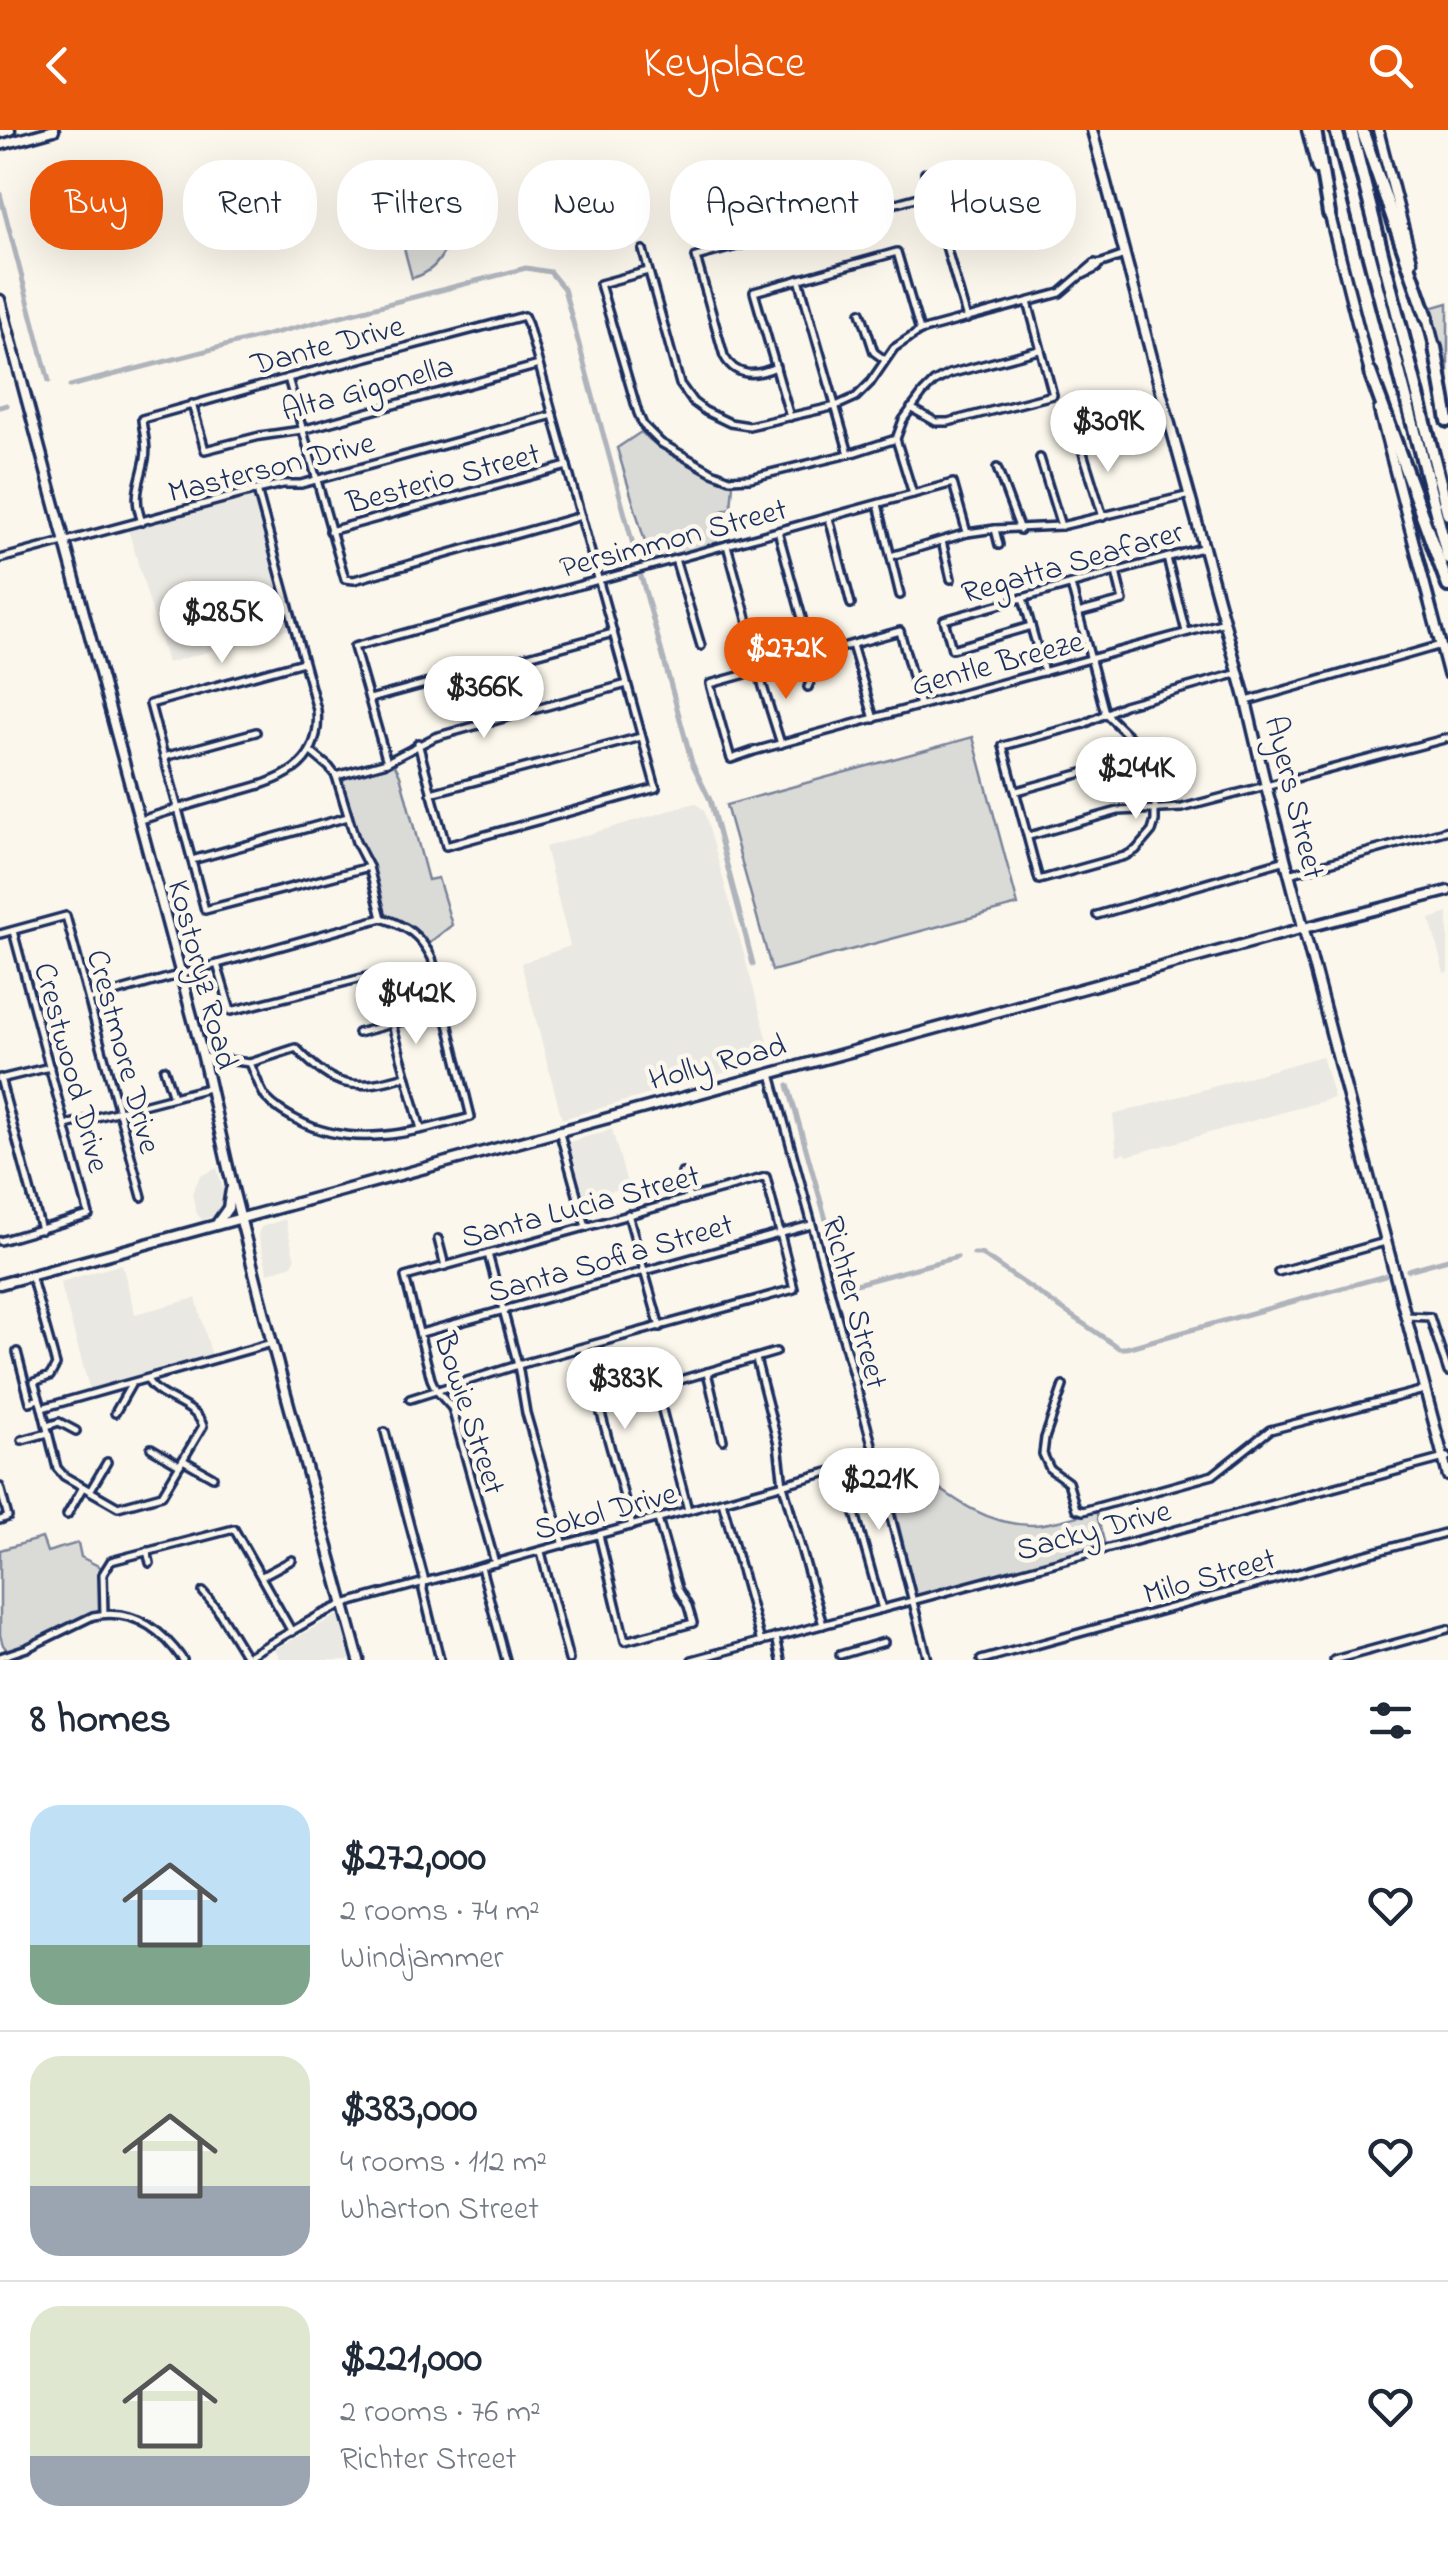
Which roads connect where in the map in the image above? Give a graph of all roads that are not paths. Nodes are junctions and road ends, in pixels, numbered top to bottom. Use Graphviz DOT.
graph roads {
  1 [pos="54,130"];
  2 [pos="1092,130"];
  3 [pos="1307,130"];
  4 [pos="1315,130"];
  5 [pos="1336,130"];
  6 [pos="1351,130"];
  7 [pos="1362,130"];
  8 [pos="1378,130"];
  9 [pos="0,144"];
  10 [pos="914,198"];
  11 [pos="1330,214"];
  12 [pos="644,250"];
  13 [pos="947,250"];
  14 [pos="1126,255"];
  15 [pos="649,271"];
  16 [pos="799,279"];
  17 [pos="0,300"];
  18 [pos="1028,302"];
  19 [pos="861,312"];
  20 [pos="1427,318"];
  21 [pos="967,319"];
  22 [pos="920,331"];
  23 [pos="1435,347"];
  24 [pos="1040,350"];
  25 [pos="885,360"];
  26 [pos="540,365"];
  27 [pos="776,367"];
  28 [pos="1370,372"];
  29 [pos="288,378"];
  30 [pos="1448,396"];
  31 [pos="192,404"];
  32 [pos="836,406"];
  33 [pos="911,408"];
  34 [pos="553,415"];
  35 [pos="790,417"];
  36 [pos="1448,421"];
  37 [pos="302,430"];
  38 [pos="896,439"];
  39 [pos="1080,443"];
  40 [pos="849,454"];
  41 [pos="1040,458"];
  42 [pos="568,466"];
  43 [pos="997,468"];
  44 [pos="316,480"];
  45 [pos="257,490"];
  46 [pos="913,494"];
  47 [pos="1190,495"];
  48 [pos="878,504"];
  49 [pos="1448,514"];
  50 [pos="581,516"];
  51 [pos="1103,517"];
  52 [pos="830,518"];
  53 [pos="142,522"];
  54 [pos="1061,526"];
  55 [pos="995,529"];
  56 [pos="1020,530"];
  57 [pos="330,531"];
  58 [pos="778,531"];
  59 [pos="967,533"];
  60 [pos="942,541"];
  61 [pos="66,542"];
  62 [pos="728,545"];
  63 [pos="999,545"];
  64 [pos="1204,547"];
  65 [pos="891,556"];
  66 [pos="675,558"];
  67 [pos="1167,558"];
  68 [pos="1448,558"];
  69 [pos="0,559"];
  70 [pos="1116,572"];
  71 [pos="951,579"];
  72 [pos="599,581"];
  73 [pos="1071,585"];
  74 [pos="1448,586"];
  75 [pos="900,595"];
  76 [pos="1023,598"];
  77 [pos="851,604"];
  78 [pos="1078,613"];
  79 [pos="802,618"];
  80 [pos="1225,622"];
  81 [pos="1031,626"];
  82 [pos="613,633"];
  83 [pos="751,633"];
  84 [pos="1186,633"];
  85 [pos="852,645"];
  86 [pos="1441,645"];
  87 [pos="701,646"];
  88 [pos="806,658"];
  89 [pos="1091,660"];
  90 [pos="303,662"];
  91 [pos="758,670"];
  92 [pos="1044,672"];
  93 [pos="1239,672"];
  94 [pos="1448,673"];
  95 [pos="627,684"];
  96 [pos="808,687"];
  97 [pos="369,699"];
  98 [pos="1246,701"];
  99 [pos="920,706"];
  100 [pos="1106,713"];
  101 [pos="874,719"];
  102 [pos="256,732"];
  103 [pos="642,736"];
  104 [pos="1448,738"];
  105 [pos="418,744"];
  106 [pos="781,744"];
  107 [pos="311,752"];
  108 [pos="1144,756"];
  109 [pos="164,757"];
  110 [pos="388,762"];
  111 [pos="336,776"];
  112 [pos="1266,786"];
  113 [pos="1016,791"];
  114 [pos="432,794"];
  115 [pos="178,808"];
  116 [pos="1156,810"];
  117 [pos="348,817"];
  118 [pos="138,820"];
  119 [pos="1448,830"];
  120 [pos="1028,836"];
  121 [pos="192,860"];
  122 [pos="1286,860"];
  123 [pos="368,868"];
  124 [pos="1290,874"];
  125 [pos="1448,890"];
  126 [pos="1097,915"];
  127 [pos="382,918"];
  128 [pos="1304,928"];
  129 [pos="13,931"];
  130 [pos="0,934"];
  131 [pos="217,964"];
  132 [pos="180,976"];
  133 [pos="90,1000"];
  134 [pos="443,1010"];
  135 [pos="392,1024"];
  136 [pos="358,1034"];
  137 [pos="203,1057"];
  138 [pos="250,1063"];
  139 [pos="50,1067"];
  140 [pos="164,1069"];
  141 [pos="771,1072"];
  142 [pos="406,1076"];
  143 [pos="0,1079"];
  144 [pos="208,1088"];
  145 [pos="173,1096"];
  146 [pos="116,1112"];
  147 [pos="65,1125"];
  148 [pos="422,1130"];
  149 [pos="559,1130"];
  150 [pos="682,1173"];
  151 [pos="232,1185"];
  152 [pos="142,1197"];
  153 [pos="689,1198"];
  154 [pos="628,1214"];
  155 [pos="240,1218"];
  156 [pos="215,1224"];
  157 [pos="811,1225"];
  158 [pos="586,1226"];
  159 [pos="41,1230"];
  160 [pos="780,1233"];
  161 [pos="438,1239"];
  162 [pos="0,1241"];
  163 [pos="1388,1241"];
  164 [pos="488,1254"];
  165 [pos="444,1266"];
  166 [pos="643,1272"];
  167 [pos="1278,1272"];
  168 [pos="31,1275"];
  169 [pos="405,1277"];
  170 [pos="0,1284"];
  171 [pos="503,1311"];
  172 [pos="1406,1316"];
  173 [pos="660,1326"];
  174 [pos="421,1333"];
  175 [pos="272,1344"];
  176 [pos="584,1348"];
  177 [pos="17,1352"];
  178 [pos="776,1352"];
  179 [pos="756,1359"];
  180 [pos="518,1365"];
  181 [pos="707,1372"];
  182 [pos="1448,1372"];
  183 [pos="147,1378"];
  184 [pos="25,1382"];
  185 [pos="34,1382"];
  186 [pos="132,1383"];
  187 [pos="1062,1386"];
  188 [pos="436,1390"];
  189 [pos="1425,1390"];
  190 [pos="39,1399"];
  191 [pos="410,1400"];
  192 [pos="42,1408"];
  193 [pos="115,1413"];
  194 [pos="47,1429"];
  195 [pos="76,1431"];
  196 [pos="385,1432"];
  197 [pos="22,1440"];
  198 [pos="723,1440"];
  199 [pos="150,1448"];
  200 [pos="876,1458"];
  201 [pos="1446,1458"];
  202 [pos="107,1462"];
  203 [pos="181,1463"];
  204 [pos="842,1468"];
  205 [pos="1448,1476"];
  206 [pos="213,1477"];
  207 [pos="783,1485"];
  208 [pos="83,1486"];
  209 [pos="0,1488"];
  210 [pos="90,1491"];
  211 [pos="722,1501"];
  212 [pos="688,1511"];
  213 [pos="66,1515"];
  214 [pos="658,1519"];
  215 [pos="0,1520"];
  216 [pos="632,1526"];
  217 [pos="1448,1532"];
  218 [pos="600,1535"];
  219 [pos="564,1544"];
  220 [pos="540,1551"];
  221 [pos="147,1552"];
  222 [pos="292,1560"];
  223 [pos="150,1563"];
  224 [pos="495,1564"];
  225 [pos="481,1567"];
  226 [pos="262,1576"];
  227 [pos="423,1583"];
  228 [pos="203,1592"];
  229 [pos="912,1600"];
  230 [pos="344,1604"];
  231 [pos="882,1608"];
  232 [pos="104,1614"];
  233 [pos="823,1625"];
  234 [pos="1448,1629"];
  235 [pos="292,1632"];
  236 [pos="776,1637"];
  237 [pos="761,1642"];
  238 [pos="884,1642"];
  239 [pos="862,1648"];
  240 [pos="840,1655"];
  241 [pos="720,1656"];
  242 [pos="0,1657"];
  243 [pos="245,1659"];
  244 [pos="183,1660"];
  245 [pos="359,1660"];
  246 [pos="440,1660"];
  247 [pos="506,1660"];
  248 [pos="570,1660"];
  249 [pos="692,1660"];
  250 [pos="781,1660"];
  251 [pos="865,1660"];
  252 [pos="928,1660"];
  253 [pos="981,1660"];
  254 [pos="1334,1660"];
  1 -- 9 [label="main road"];
  2 -- 14 [label="main road, Ayers Street"];
  3 -- 11 [label="main road"];
  4 -- 11 [label="highway"];
  5 -- 68 [label="highway"];
  6 -- 49 [label="highway"];
  7 -- 20 [label="highway"];
  8 -- 20 [label="main road"];
  10 -- 27 [label="street"];
  11 -- 28 [label="main road"];
  12 -- 15 [label="street"];
  13 -- 21 [label="street"];
  14 -- 18 [label="street"];
  14 -- 47 [label="main road, Ayers Street"];
  15 -- 35 [label="street"];
  15 -- 40 [label="street"];
  16 -- 22 [label="street"];
  16 -- 27 [label="street"];
  16 -- 32 [label="street"];
  17 -- 61 [label="main road, Kostoryz Road"];
  18 -- 21 [label="street"];
  18 -- 24 [label="street"];
  19 -- 25 [label="street"];
  20 -- 23 [label="main road"];
  21 -- 22 [label="street"];
  22 -- 25 [label="street"];
  23 -- 30 [label="main road"];
  23 -- 36 [label="highway"];
  24 -- 33 [label="street"];
  24 -- 33 [label="street"];
  25 -- 32 [label="street"];
  26 -- 29 [label="street, Dante Drive"];
  26 -- 34 [label="street"];
  26 -- 37 [label="street, Alta Gigonella"];
  27 -- 35 [label="street"];
  28 -- 74 [label="highway"];
  28 -- 86 [label="main road"];
  29 -- 31 [label="street, Dante Drive"];
  29 -- 37 [label="street"];
  31 -- 37 [label="street, Alta Gigonella"];
  31 -- 53 [label="street, Dante Drive"];
  32 -- 35 [label="street"];
  32 -- 40 [label="street"];
  33 -- 38 [label="street"];
  34 -- 42 [label="street"];
  34 -- 44 [label="street, Masterson Drive"];
  37 -- 44 [label="street"];
  38 -- 40 [label="street"];
  38 -- 46 [label="street"];
  39 -- 51 [label="street"];
  41 -- 54 [label="street"];
  42 -- 50 [label="street"];
  42 -- 57 [label="street, Besterio Street"];
  43 -- 56 [label="street"];
  44 -- 45 [label="street, Masterson Drive"];
  44 -- 57 [label="street"];
  45 -- 53 [label="street, Masterson Drive"];
  45 -- 90 [label="street"];
  46 -- 48 [label="street, Persimmon Street"];
  46 -- 59 [label="street, Persimmon Street"];
  47 -- 51 [label="street"];
  47 -- 64 [label="main road, Ayers Street"];
  48 -- 52 [label="street, Persimmon Street"];
  48 -- 65 [label="street"];
  50 -- 57 [label="street"];
  50 -- 72 [label="street"];
  51 -- 54 [label="street"];
  52 -- 58 [label="street, Persimmon Street"];
  52 -- 77 [label="street"];
  53 -- 61 [label="street, Masterson Drive"];
  54 -- 56 [label="street"];
  55 -- 56 [label="street"];
  55 -- 59 [label="street"];
  55 -- 63 [label="street"];
  58 -- 62 [label="street, Persimmon Street"];
  58 -- 79 [label="street"];
  59 -- 60 [label="street"];
  60 -- 65 [label="street"];
  60 -- 71 [label="street"];
  61 -- 69 [label="street, Masterson Drive"];
  61 -- 118 [label="main road, Kostoryz Road"];
  62 -- 66 [label="street, Persimmon Street"];
  62 -- 83 [label="street"];
  64 -- 67 [label="street, Regatta Seafarer"];
  64 -- 80 [label="main road, Ayers Street"];
  65 -- 75 [label="street"];
  66 -- 72 [label="street, Persimmon Street"];
  66 -- 87 [label="street"];
  67 -- 70 [label="street, Regatta Seafarer"];
  67 -- 84 [label="street"];
  70 -- 73 [label="street, Regatta Seafarer"];
  70 -- 78 [label="street"];
  72 -- 82 [label="street"];
  72 -- 97 [label="street, Persimmon Street"];
  73 -- 76 [label="street, Regatta Seafarer"];
  73 -- 78 [label="street"];
  76 -- 81 [label="street"];
  76 -- 81 [label="street, Regatta Seafarer"];
  78 -- 89 [label="street"];
  80 -- 84 [label="street, Gentle Breeze"];
  80 -- 93 [label="main road, Ayers Street"];
  81 -- 92 [label="street"];
  82 -- 95 [label="street"];
  82 -- 97 [label="street"];
  84 -- 89 [label="street, Gentle Breeze"];
  85 -- 88 [label="street"];
  85 -- 99 [label="street"];
  85 -- 101 [label="street"];
  86 -- 94 [label="main road"];
  86 -- 98 [label="street"];
  88 -- 91 [label="street"];
  88 -- 96 [label="street"];
  89 -- 92 [label="street, Gentle Breeze"];
  89 -- 100 [label="street"];
  90 -- 107 [label="street"];
  90 -- 109 [label="street"];
  91 -- 106 [label="street"];
  91 -- 106 [label="street, Gentle Breeze"];
  92 -- 99 [label="street, Gentle Breeze"];
  93 -- 98 [label="main road, Ayers Street"];
  93 -- 100 [label="street"];
  95 -- 103 [label="street"];
  95 -- 105 [label="street"];
  97 -- 110 [label="street"];
  98 -- 112 [label="main road, Ayers Street"];
  99 -- 101 [label="street, Gentle Breeze"];
  100 -- 108 [label="street"];
  100 -- 113 [label="street"];
  101 -- 106 [label="street, Gentle Breeze"];
  102 -- 109 [label="street"];
  103 -- 114 [label="street"];
  103 -- 114 [label="street"];
  104 -- 112 [label="street"];
  105 -- 110 [label="street"];
  105 -- 114 [label="street"];
  107 -- 111 [label="street"];
  107 -- 115 [label="street"];
  108 -- 113 [label="street"];
  108 -- 116 [label="street"];
  109 -- 115 [label="street"];
  110 -- 111 [label="street"];
  111 -- 117 [label="street"];
  112 -- 116 [label="street"];
  112 -- 122 [label="main road, Ayers Street"];
  113 -- 120 [label="street"];
  115 -- 118 [label="street"];
  115 -- 121 [label="street"];
  116 -- 120 [label="street"];
  116 -- 120 [label="street"];
  117 -- 121 [label="street"];
  117 -- 123 [label="street"];
  118 -- 132 [label="main road, Kostoryz Road"];
  119 -- 124 [label="street"];
  121 -- 123 [label="street"];
  122 -- 124 [label="main road, Ayers Street"];
  122 -- 126 [label="street"];
  123 -- 127 [label="street"];
  124 -- 128 [label="main road, Ayers Street"];
  125 -- 128 [label="main road, Holly Road"];
  127 -- 131 [label="street"];
  127 -- 134 [label="street"];
  128 -- 141 [label="main road, Holly Road"];
  128 -- 163 [label="main road, Ayers Street"];
  129 -- 130 [label="street"];
  129 -- 133 [label="street, Crestmore Drive"];
  129 -- 139 [label="street, Crestwood Drive"];
  131 -- 132 [label="street"];
  131 -- 135 [label="street"];
  132 -- 133 [label="street"];
  132 -- 137 [label="main road, Kostoryz Road"];
  133 -- 146 [label="street, Crestmore Drive"];
  134 -- 135 [label="street"];
  134 -- 148 [label="street"];
  135 -- 136 [label="street"];
  135 -- 142 [label="street"];
  137 -- 138 [label="street"];
  137 -- 144 [label="main road, Kostoryz Road"];
  138 -- 142 [label="street"];
  138 -- 148 [label="street"];
  139 -- 143 [label="street"];
  139 -- 147 [label="street, Crestwood Drive"];
  140 -- 145 [label="street"];
  141 -- 149 [label="main road, Holly Road"];
  141 -- 157 [label="street, Richter Street"];
  142 -- 148 [label="street"];
  143 -- 159 [label="street"];
  144 -- 145 [label="street"];
  144 -- 151 [label="main road, Kostoryz Road"];
  145 -- 146 [label="street"];
  146 -- 147 [label="street"];
  146 -- 152 [label="street, Crestmore Drive"];
  147 -- 159 [label="street, Crestwood Drive"];
  149 -- 155 [label="main road, Holly Road"];
  149 -- 158 [label="street"];
  150 -- 153 [label="street"];
  151 -- 155 [label="main road, Kostoryz Road"];
  151 -- 156 [label="main road"];
  153 -- 154 [label="street, Santa Lucia Street"];
  153 -- 160 [label="street, Santa Lucia Street"];
  154 -- 158 [label="street, Santa Lucia Street"];
  154 -- 166 [label="street"];
  155 -- 156 [label="main road, Holly Road"];
  155 -- 175 [label="main road, Kostoryz Road"];
  156 -- 168 [label="main road, Holly Road"];
  157 -- 160 [label="street, Santa Sofia Street"];
  157 -- 200 [label="street, Richter Street"];
  158 -- 164 [label="street, Santa Lucia Street"];
  159 -- 162 [label="street"];
  160 -- 166 [label="street, Santa Sofia Street"];
  160 -- 173 [label="street"];
  161 -- 165 [label="street"];
  163 -- 167 [label="street"];
  163 -- 172 [label="main road, Ayers Street"];
  164 -- 165 [label="street, Santa Lucia Street"];
  164 -- 171 [label="street"];
  165 -- 169 [label="street, Santa Lucia Street"];
  166 -- 171 [label="street, Santa Sofia Street"];
  166 -- 173 [label="street"];
  168 -- 170 [label="main road, Holly Road"];
  168 -- 185 [label="street"];
  169 -- 174 [label="street, Bowie Street"];
  171 -- 174 [label="street, Santa Sofia Street"];
  171 -- 180 [label="street"];
  172 -- 182 [label="street"];
  172 -- 189 [label="main road, Ayers Street"];
  173 -- 176 [label="street"];
  174 -- 188 [label="street, Bowie Street"];
  175 -- 183 [label="street"];
  175 -- 230 [label="main road, Kostoryz Road"];
  176 -- 180 [label="street"];
  176 -- 216 [label="street"];
  177 -- 184 [label="street"];
  178 -- 179 [label="street"];
  179 -- 181 [label="street"];
  179 -- 207 [label="street"];
  180 -- 188 [label="street"];
  180 -- 219 [label="street"];
  181 -- 198 [label="street"];
  181 -- 212 [label="street"];
  183 -- 186 [label="street"];
  183 -- 203 [label="street"];
  184 -- 185 [label="street"];
  184 -- 190 [label="street"];
  185 -- 190 [label="street"];
  186 -- 192 [label="street"];
  186 -- 193 [label="street"];
  187 -- 189 [label="street"];
  188 -- 191 [label="street"];
  188 -- 224 [label="street, Bowie Street"];
  189 -- 201 [label="main road, Ayers Street"];
  190 -- 192 [label="street"];
  192 -- 194 [label="street"];
  194 -- 195 [label="street"];
  194 -- 197 [label="street"];
  194 -- 208 [label="street"];
  196 -- 227 [label="street"];
  199 -- 203 [label="street"];
  200 -- 204 [label="street, Sokol Drive"];
  200 -- 229 [label="street, Richter Street"];
  201 -- 205 [label="main road, Ayers Street"];
  201 -- 229 [label="street, Sacky Drive"];
  202 -- 210 [label="street"];
  203 -- 206 [label="street"];
  203 -- 210 [label="street"];
  204 -- 207 [label="street, Sokol Drive"];
  204 -- 231 [label="street"];
  207 -- 211 [label="street, Sokol Drive"];
  207 -- 233 [label="street"];
  208 -- 210 [label="street"];
  208 -- 213 [label="street"];
  209 -- 215 [label="street"];
  211 -- 212 [label="street, Sokol Drive"];
  211 -- 237 [label="street"];
  212 -- 214 [label="street, Sokol Drive"];
  214 -- 216 [label="street, Sokol Drive"];
  214 -- 218 [label="street"];
  216 -- 218 [label="street, Sokol Drive"];
  217 -- 253 [label="street, Milo Street"];
  218 -- 219 [label="street, Sokol Drive"];
  219 -- 220 [label="street, Sokol Drive"];
  220 -- 224 [label="street, Sokol Drive"];
  220 -- 248 [label="street"];
  221 -- 223 [label="street"];
  221 -- 226 [label="street"];
  221 -- 232 [label="street"];
  222 -- 226 [label="street"];
  224 -- 225 [label="street, Sokol Drive"];
  225 -- 227 [label="street, Sokol Drive"];
  225 -- 247 [label="street"];
  226 -- 235 [label="street"];
  227 -- 230 [label="street, Sokol Drive"];
  227 -- 246 [label="street"];
  228 -- 243 [label="street"];
  229 -- 231 [label="street, Sacky Drive"];
  229 -- 252 [label="street, Richter Street"];
  230 -- 235 [label="street, Sokol Drive"];
  230 -- 245 [label="main road, Kostoryz Road"];
  231 -- 233 [label="street, Sacky Drive"];
  232 -- 242 [label="street"];
  232 -- 244 [label="street"];
  233 -- 236 [label="street, Sacky Drive"];
  234 -- 254 [label="street"];
  235 -- 243 [label="street, Sokol Drive"];
  236 -- 237 [label="street, Sacky Drive"];
  236 -- 250 [label="street"];
  237 -- 241 [label="street, Sacky Drive"];
  238 -- 239 [label="street"];
  239 -- 240 [label="street"];
  239 -- 251 [label="street"];
  241 -- 249 [label="street, Sacky Drive"];
}
